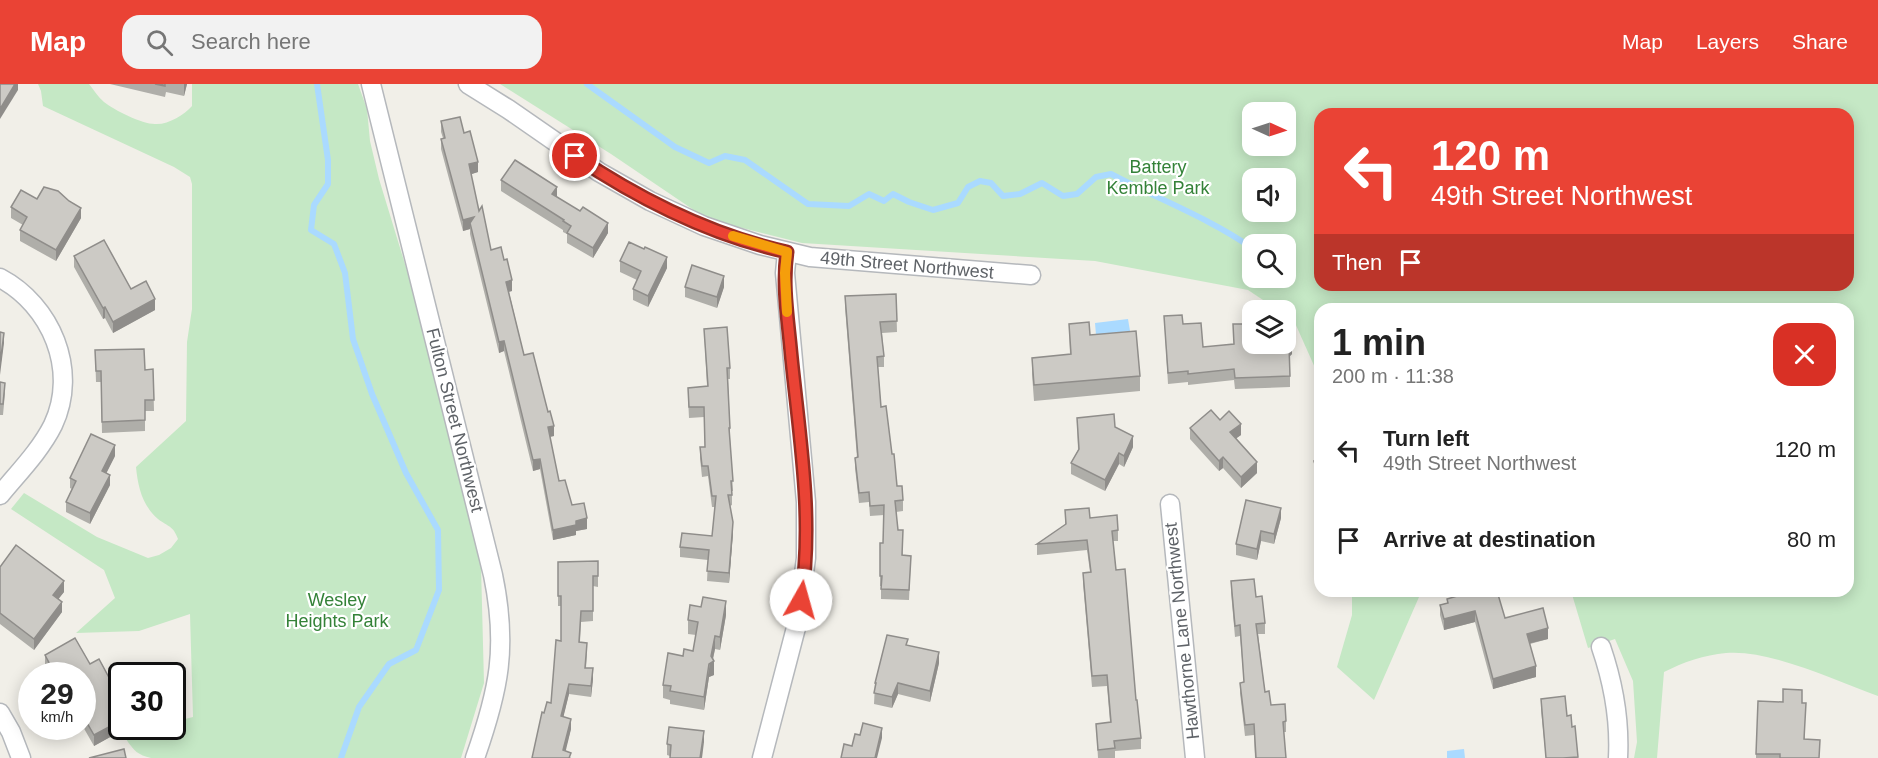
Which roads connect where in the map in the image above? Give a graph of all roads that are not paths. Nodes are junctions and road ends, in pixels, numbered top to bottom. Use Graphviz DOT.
graph roads {
  1 [pos="371,84"];
  2 [pos="468,84"];
  3 [pos="787,252"];
  4 [pos="1031,275"];
  5 [pos="0,278"];
  6 [pos="0,495"];
  7 [pos="1170,504"];
  8 [pos="1601,646"];
  9 [pos="0,713"];
  10 [pos="21,758"];
  11 [pos="475,758"];
  12 [pos="762,758"];
  13 [pos="1195,758"];
  14 [pos="1618,758"];
  1 -- 11 [label="street, Fulton Street Northwest"];
  2 -- 3 [label="street, 49th Street Northwest"];
  3 -- 4 [label="street, 49th Street Northwest"];
  3 -- 12 [label="street"];
  5 -- 6 [label="street"];
  7 -- 13 [label="street, Hawthorne Lane Northwest"];
  8 -- 14 [label="street"];
  9 -- 10 [label="street"];
}
